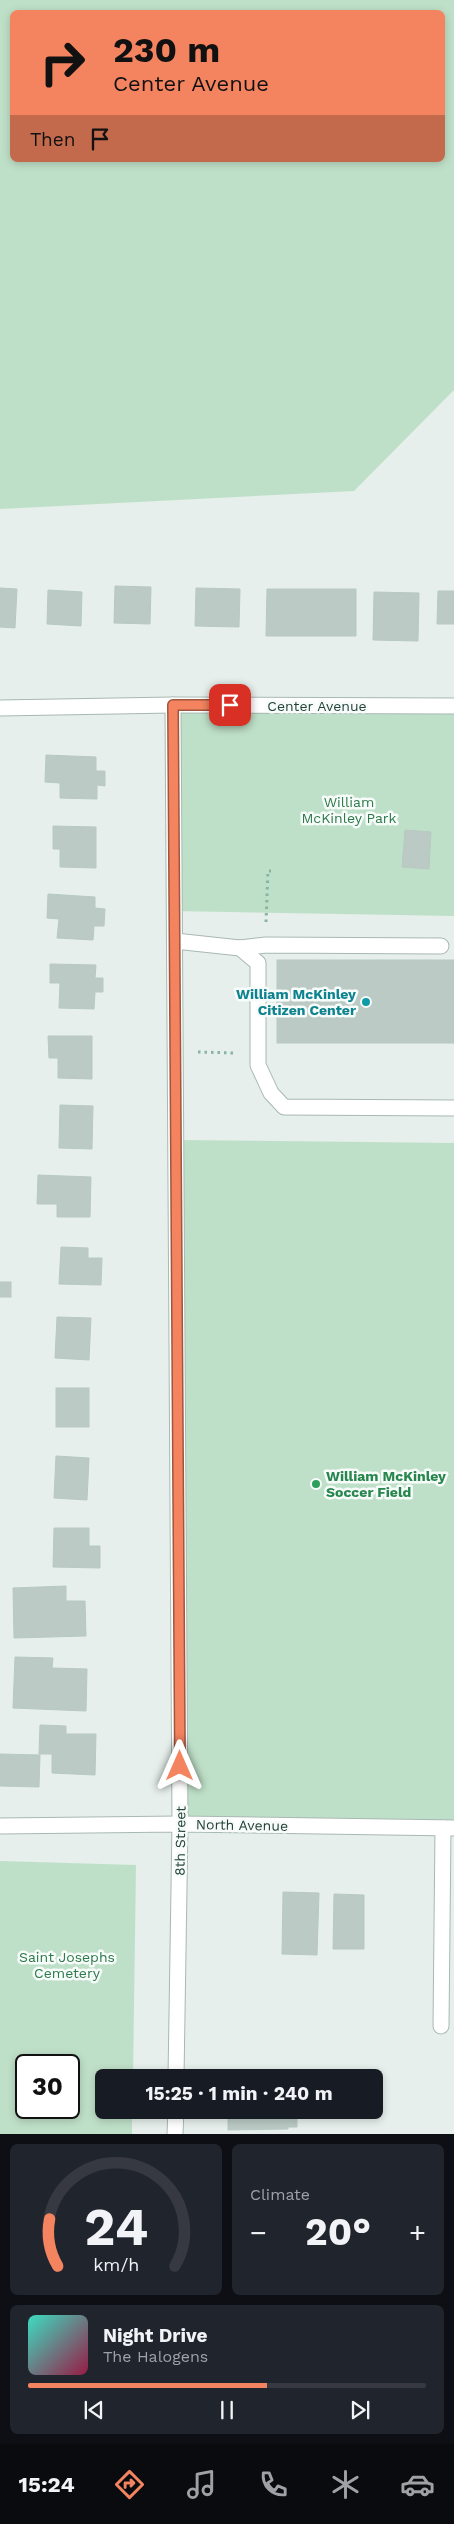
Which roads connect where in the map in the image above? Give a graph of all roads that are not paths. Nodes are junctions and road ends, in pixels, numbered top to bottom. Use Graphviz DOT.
graph roads {
  1 [pos="173,705"];
  2 [pos="454,706"];
  3 [pos="0,708"];
  4 [pos="175,941"];
  5 [pos="441,946"];
  6 [pos="240,948"];
  7 [pos="454,1108"];
  8 [pos="180,1824"];
  9 [pos="0,1826"];
  10 [pos="448,1828"];
  11 [pos="441,2026"];
  12 [pos="176,2069"];
  13 [pos="176,2119"];
  14 [pos="175,2134"];
  1 -- 2 [label="street, Center Avenue"];
  1 -- 3 [label="street, Center Avenue"];
  1 -- 4 [label="street, 8th Street"];
  4 -- 6 [label="street"];
  4 -- 8 [label="street, 8th Street"];
  5 -- 6 [label="street"];
  6 -- 7 [label="street"];
  8 -- 9 [label="street, North Avenue"];
  8 -- 10 [label="street, North Avenue"];
  8 -- 12 [label="street, 8th Street"];
  10 -- 11 [label="street"];
  13 -- 14 [label="street"];
}
